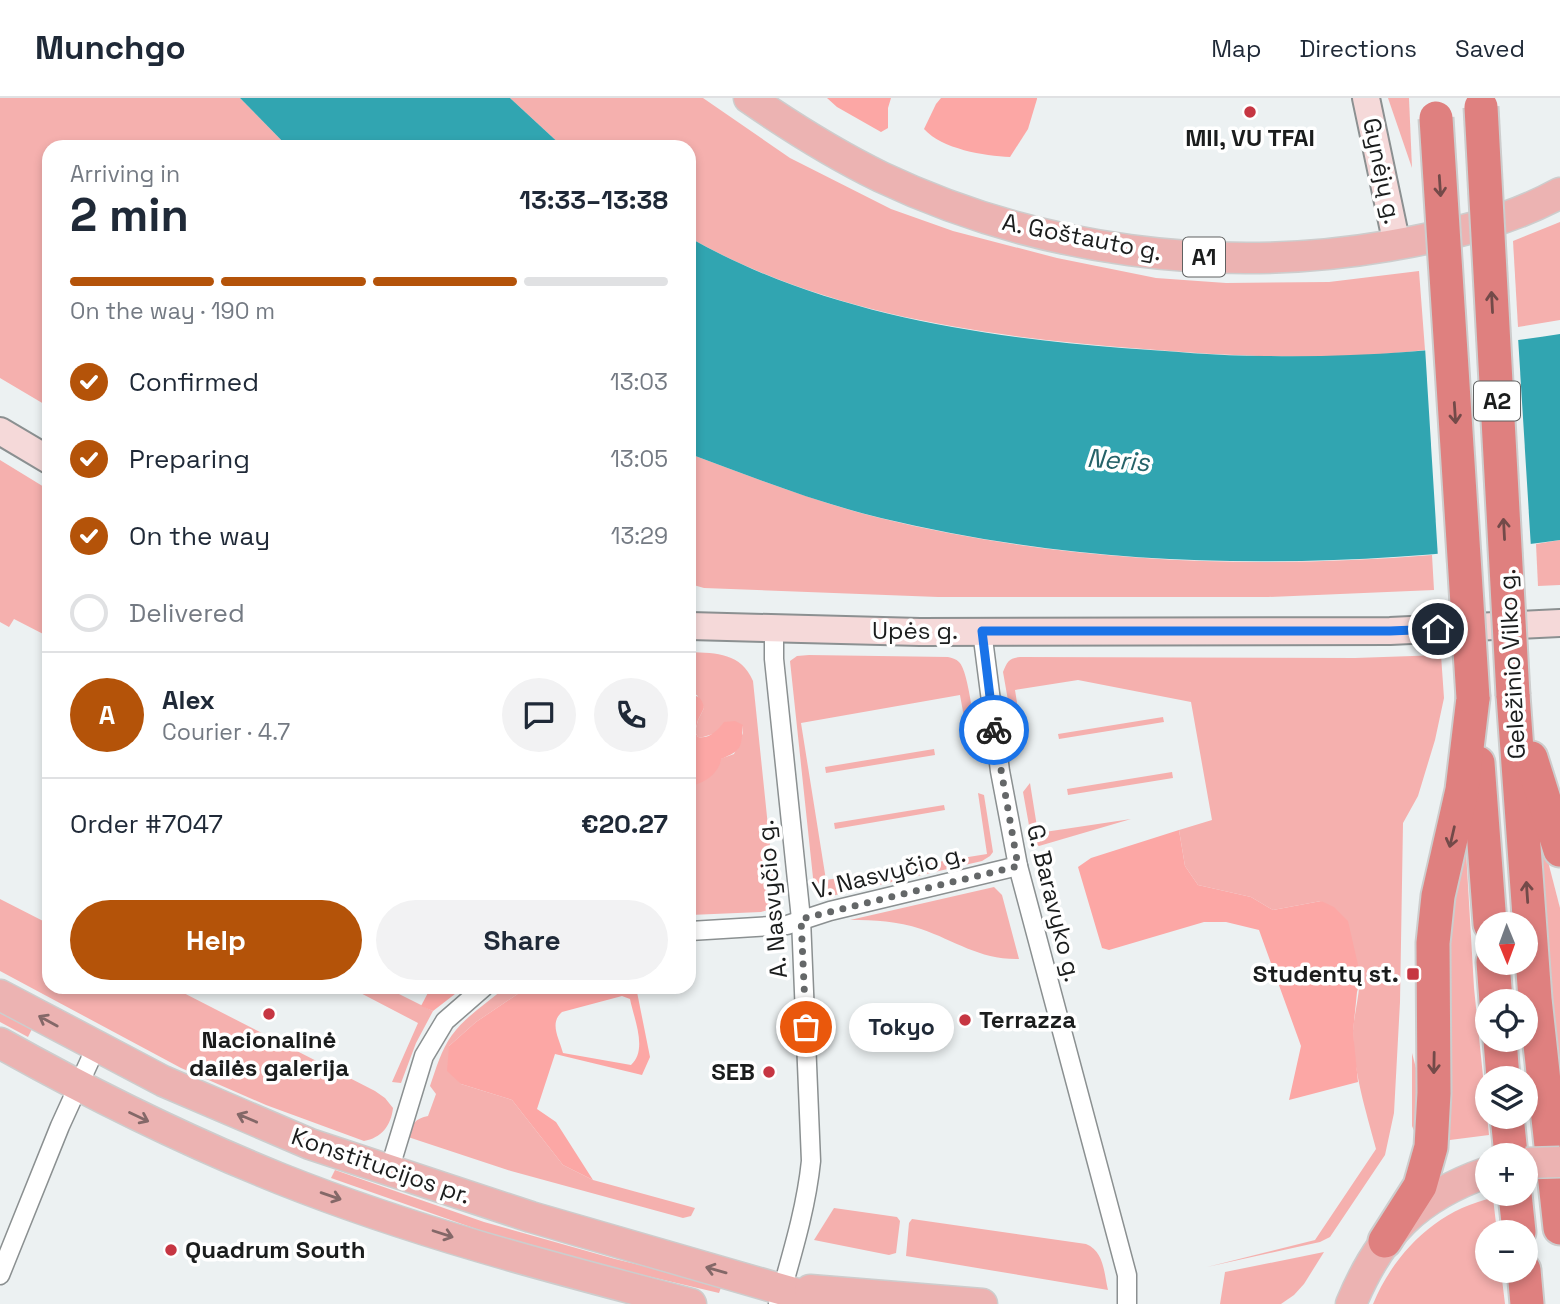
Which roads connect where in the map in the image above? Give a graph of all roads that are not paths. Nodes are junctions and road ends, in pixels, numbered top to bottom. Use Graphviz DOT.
graph roads {
  1 [pos="749,98"];
  2 [pos="1366,98"];
  3 [pos="1435,98"];
  4 [pos="1481,98"];
  5 [pos="1560,193"];
  6 [pos="1397,244"];
  7 [pos="0,431"];
  8 [pos="42,456"];
  9 [pos="1560,623"];
  10 [pos="696,626"];
  11 [pos="774,629"];
  12 [pos="982,631"];
  13 [pos="1513,695"];
  14 [pos="1473,698"];
  15 [pos="1560,850"];
  16 [pos="1018,866"];
  17 [pos="1489,912"];
  18 [pos="801,919"];
  19 [pos="696,931"];
  20 [pos="476,994"];
  21 [pos="0,995"];
  22 [pos="0,1043"];
  23 [pos="96,1047"];
  24 [pos="78,1086"];
  25 [pos="1560,1162"];
  26 [pos="1538,1163"];
  27 [pos="389,1171"];
  28 [pos="1475,1177"];
  29 [pos="1560,1228"];
  30 [pos="1385,1241"];
  31 [pos="0,1275"];
  32 [pos="1525,1283"];
  33 [pos="780,1296"];
  34 [pos="1350,1301"];
  35 [pos="691,1304"];
  36 [pos="832,1304"];
  37 [pos="982,1304"];
  38 [pos="1127,1304"];
  39 [pos="1527,1304"];
  1 -- 6 [label="main road, A. Goštauto g. / A1"];
  2 -- 6 [label="street, Gynėjų g."];
  3 -- 14 [label="highway, Geležinio Vilko g. / A2, one-way, bridge"];
  13 -- 4 [label="highway, Geležinio Vilko g. / A2, one-way, bridge"];
  5 -- 6 [label="main road, A. Goštauto g. / A1"];
  7 -- 8 [label="street"];
  9 -- 12 [label="street, Upės g."];
  10 -- 11 [label="street, Upės g."];
  11 -- 12 [label="street, Upės g."];
  11 -- 18 [label="street, A. Nasvyčio g."];
  12 -- 16 [label="street, G. Baravyko g."];
  13 -- 15 [label="highway"];
  29 -- 13 [label="highway, Geležinio Vilko g. / A2, one-way"];
  14 -- 17 [label="highway, Geležinio Vilko g. / A2"];
  14 -- 30 [label="highway, one-way"];
  16 -- 18 [label="street, V. Nasvyčio g."];
  16 -- 38 [label="street, G. Baravyko g."];
  18 -- 19 [label="street, V. Nasvyčio g."];
  18 -- 33 [label="street, A. Nasvyčio g."];
  20 -- 27 [label="street"];
  23 -- 21 [label="main road, Konstitucijos pr., one-way"];
  22 -- 24 [label="main road, Konstitucijos pr."];
  23 -- 24 [label="street"];
  27 -- 23 [label="main road, Konstitucijos pr., one-way"];
  24 -- 31 [label="street"];
  24 -- 35 [label="main road, Konstitucijos pr., one-way"];
  25 -- 26 [label="main road, bridge"];
  33 -- 27 [label="main road, Konstitucijos pr., one-way"];
  28 -- 30 [label="main road"];
  30 -- 34 [label="main road"];
  32 -- 39 [label="highway"];
  33 -- 36 [label="main road, Konstitucijos pr."];
  33 -- 37 [label="main road, Konstitucijos pr."];
}
